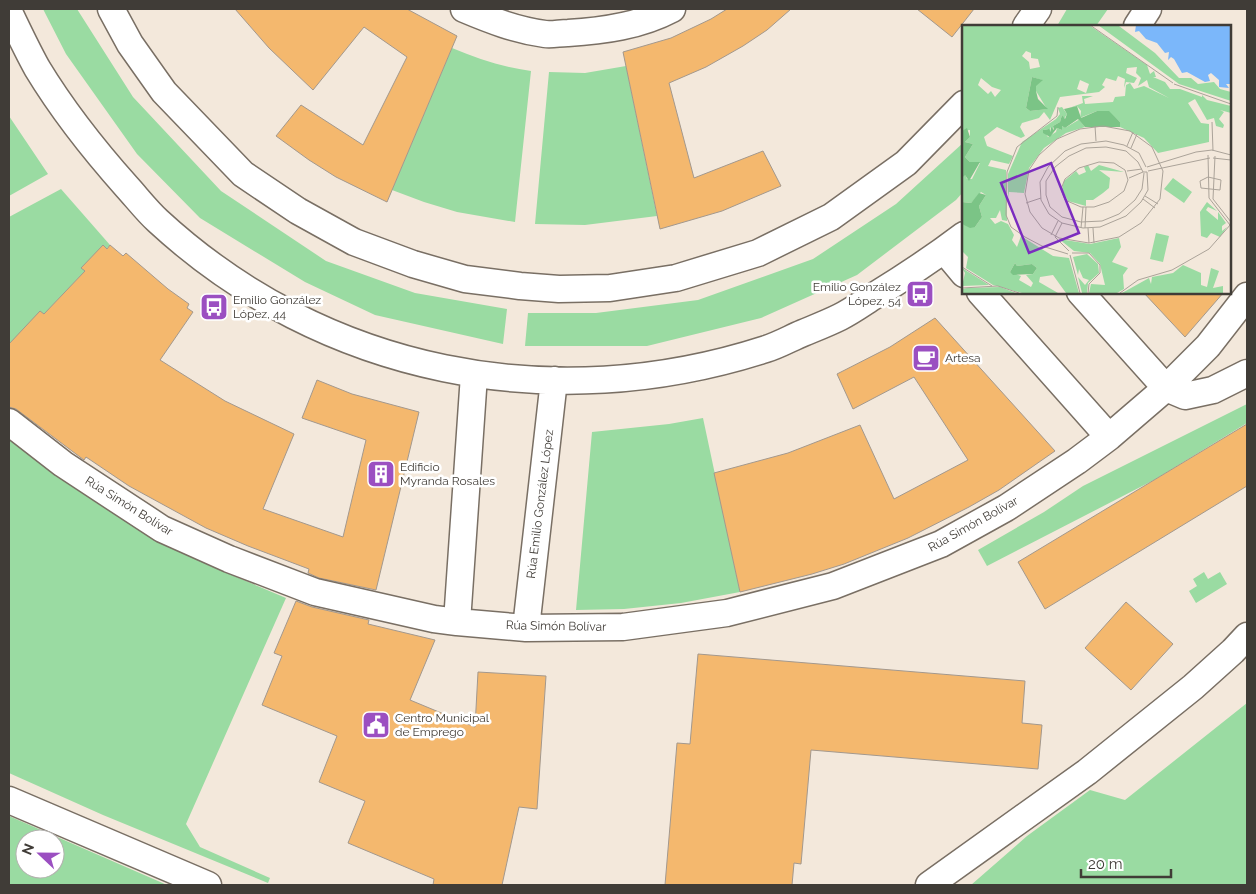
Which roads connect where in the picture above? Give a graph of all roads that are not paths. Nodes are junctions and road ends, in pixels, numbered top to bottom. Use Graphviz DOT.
graph roads {
  1 [pos="111,9"];
  2 [pos="464,9"];
  3 [pos="672,9"];
  4 [pos="1038,9"];
  5 [pos="1148,9"];
  6 [pos="9,12"];
  7 [pos="1027,25"];
  8 [pos="1138,25"];
  9 [pos="962,106"];
  10 [pos="954,242"];
  11 [pos="962,268"];
  12 [pos="982,294"];
  13 [pos="1082,294"];
  14 [pos="1247,296"];
  15 [pos="1247,373"];
  16 [pos="474,375"];
  17 [pos="554,380"];
  18 [pos="1166,388"];
  19 [pos="9,422"];
  20 [pos="1109,437"];
  21 [pos="458,622"];
  22 [pos="526,628"];
  23 [pos="1247,636"];
  24 [pos="9,800"];
  25 [pos="208,885"];
  26 [pos="929,885"];
  1 -- 9 [label="street"];
  2 -- 3 [label="street"];
  4 -- 7 [label="street"];
  5 -- 8 [label="street"];
  6 -- 16 [label="street"];
  10 -- 11 [label="street"];
  10 -- 17 [label="street"];
  12 -- 20 [label="street"];
  13 -- 18 [label="street"];
  14 -- 18 [label="street, Rúa Simón Bolívar"];
  15 -- 18 [label="street"];
  16 -- 17 [label="street"];
  16 -- 21 [label="street"];
  17 -- 22 [label="street, Rúa Emilio González López"];
  18 -- 20 [label="street, Rúa Simón Bolívar"];
  19 -- 21 [label="street, Rúa Simón Bolívar"];
  20 -- 22 [label="street, Rúa Simón Bolívar"];
  21 -- 22 [label="street, Rúa Simón Bolívar"];
  23 -- 26 [label="street"];
  24 -- 25 [label="street"];
}
